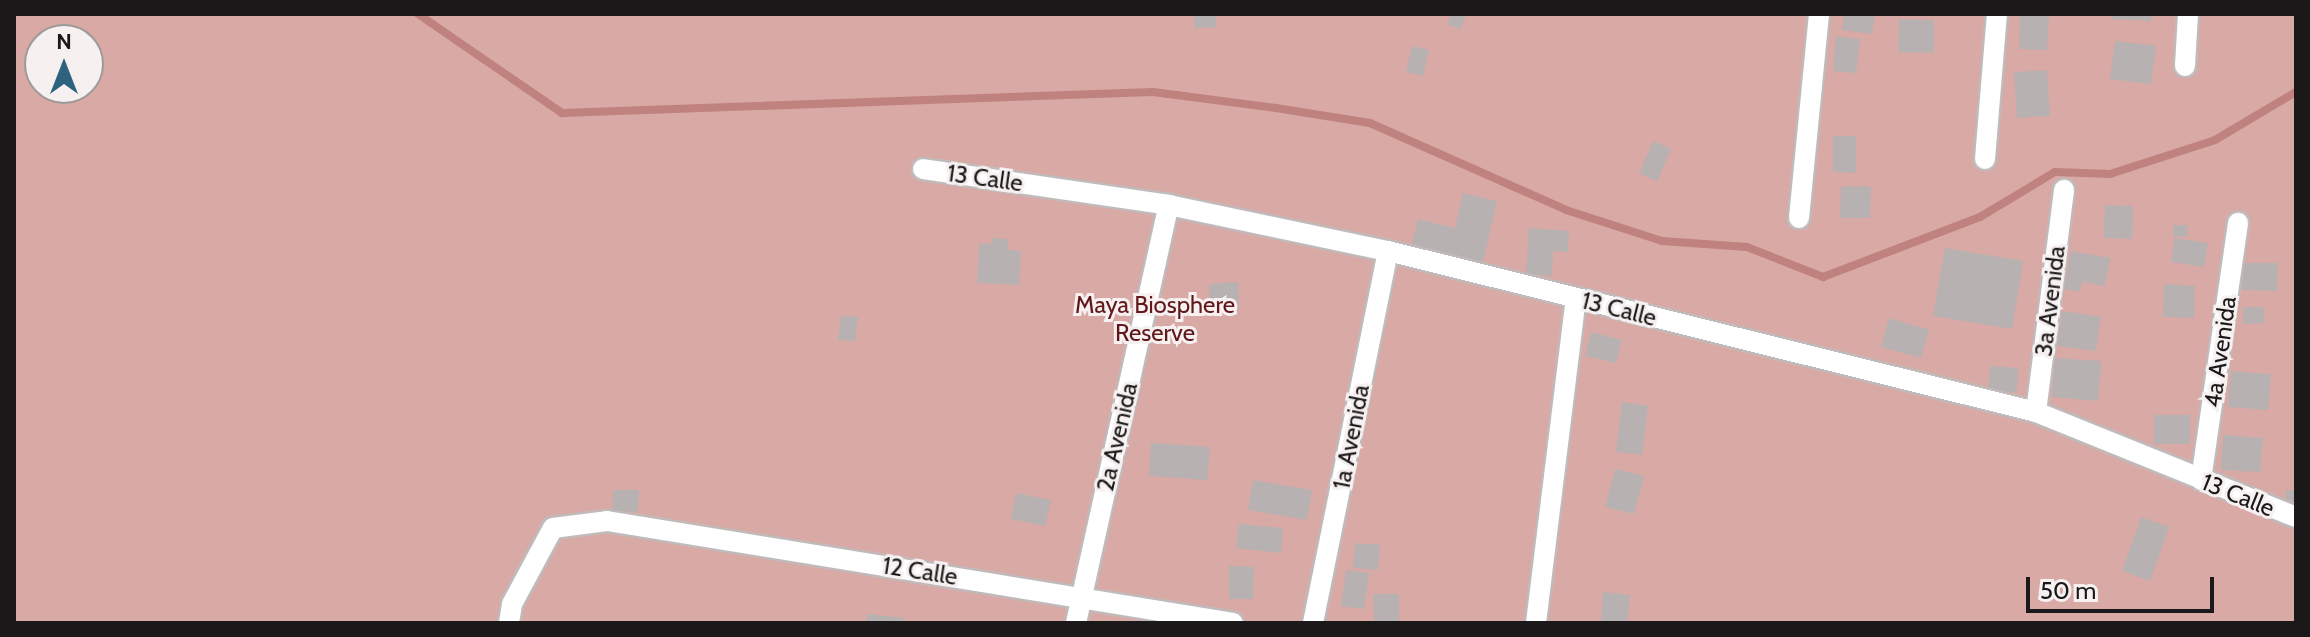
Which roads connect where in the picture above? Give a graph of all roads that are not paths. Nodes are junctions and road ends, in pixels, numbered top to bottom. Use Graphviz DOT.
graph roads {
  1 [pos="1819,14"];
  2 [pos="1997,14"];
  3 [pos="2188,14"];
  4 [pos="2185,66"];
  5 [pos="1985,159"];
  6 [pos="923,169"];
  7 [pos="2064,190"];
  8 [pos="1169,205"];
  9 [pos="1799,218"];
  10 [pos="2238,223"];
  11 [pos="1388,251"];
  12 [pos="1576,298"];
  13 [pos="2036,412"];
  14 [pos="2201,480"];
  15 [pos="2296,517"];
  16 [pos="1081,597"];
  17 [pos="509,623"];
  18 [pos="1076,623"];
  19 [pos="1233,623"];
  20 [pos="1313,623"];
  21 [pos="1536,623"];
  1 -- 9 [label="street"];
  2 -- 5 [label="street"];
  3 -- 4 [label="street"];
  6 -- 8 [label="street, 13 Calle"];
  7 -- 13 [label="street, 3a Avenida"];
  8 -- 11 [label="street, 13 Calle"];
  8 -- 16 [label="street, 2a Avenida"];
  10 -- 14 [label="street, 4a Avenida"];
  11 -- 12 [label="street, 13 Calle"];
  11 -- 20 [label="street, 1a Avenida"];
  12 -- 13 [label="street, 13 Calle"];
  12 -- 21 [label="street"];
  13 -- 14 [label="street, 13 Calle"];
  14 -- 15 [label="street, 13 Calle"];
  16 -- 17 [label="street, 12 Calle"];
  16 -- 18 [label="street, 2a Avenida"];
  16 -- 19 [label="street, 12 Calle"];
}
